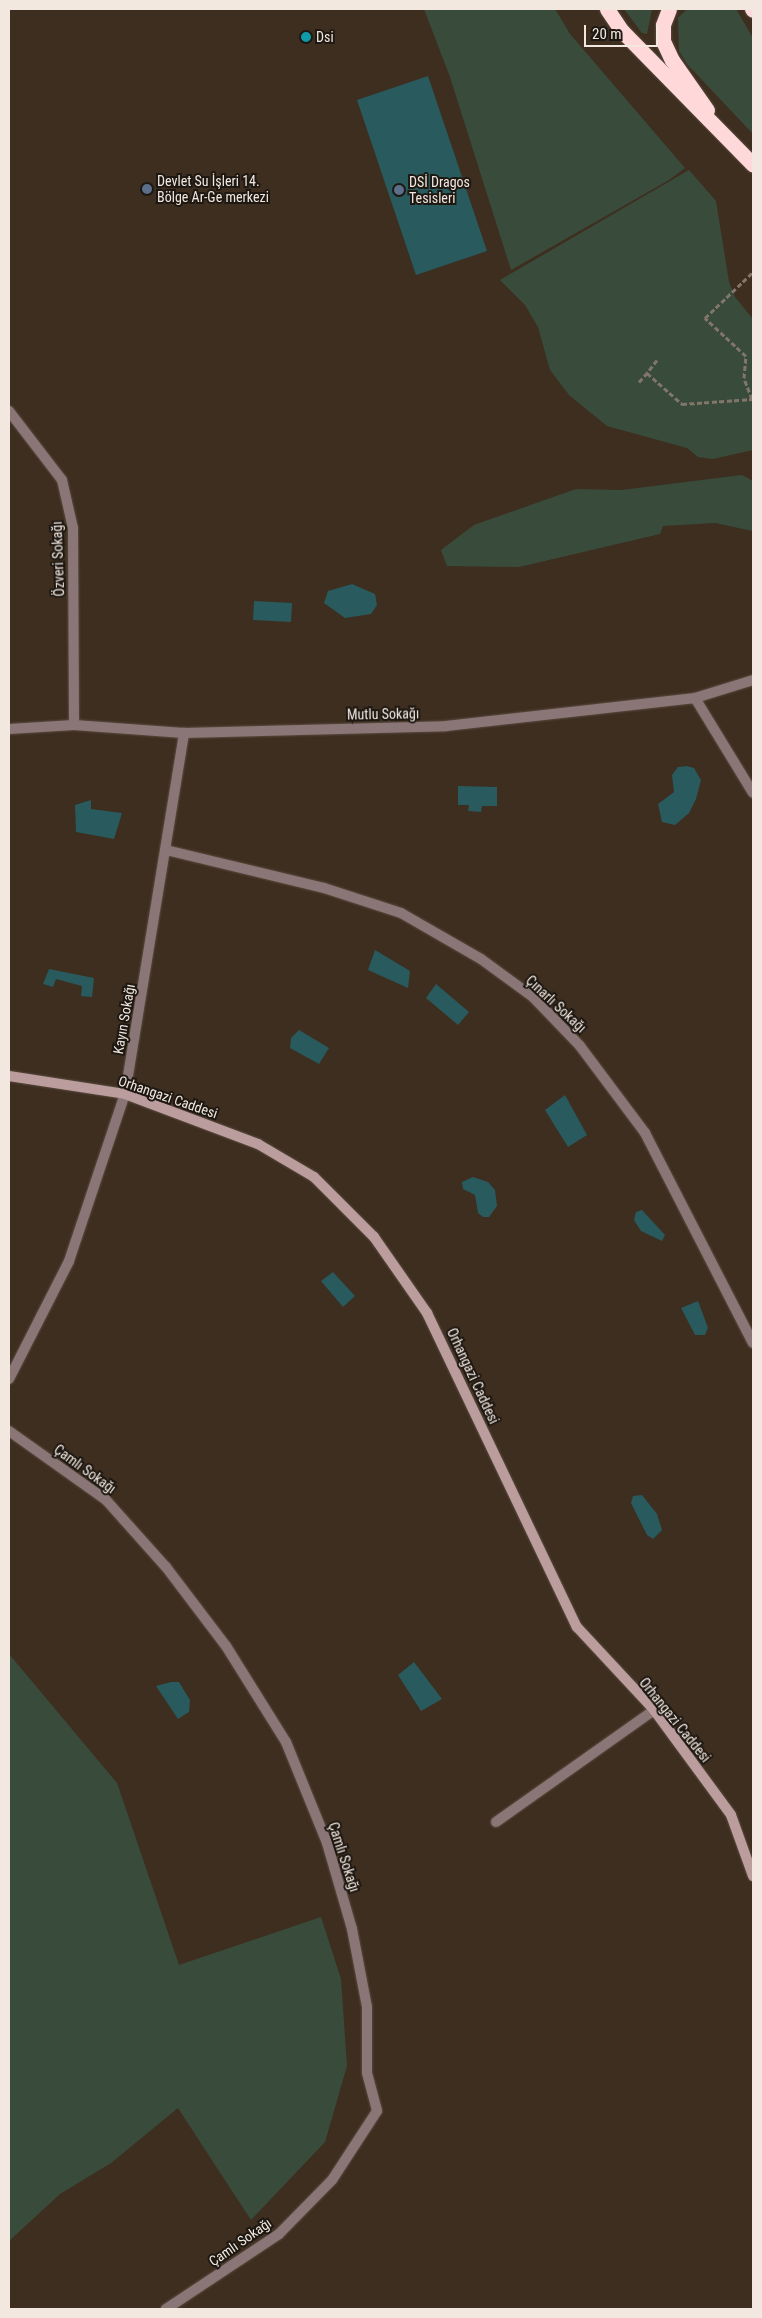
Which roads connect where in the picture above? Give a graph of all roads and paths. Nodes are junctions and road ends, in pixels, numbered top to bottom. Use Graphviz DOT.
graph roads {
  1 [pos="607,9"];
  2 [pos="669,9"];
  3 [pos="720,133"];
  4 [pos="753,165"];
  5 [pos="753,272"];
  6 [pos="657,360"];
  7 [pos="647,373"];
  8 [pos="639,382"];
  9 [pos="752,399"];
  10 [pos="9,411"];
  11 [pos="753,680"];
  12 [pos="695,698"];
  13 [pos="74,725"];
  14 [pos="9,728"];
  15 [pos="184,733"];
  16 [pos="753,793"];
  17 [pos="166,850"];
  18 [pos="9,1076"];
  19 [pos="125,1094"];
  20 [pos="753,1343"];
  21 [pos="9,1379"];
  22 [pos="9,1431"];
  23 [pos="654,1710"];
  24 [pos="496,1822"];
  25 [pos="753,1876"];
  26 [pos="166,2309"];
  1 -- 3 [label="highway"];
  2 -- 3 [label="highway"];
  3 -- 4 [label="highway"];
  5 -- 9 [label="path"];
  6 -- 7 [label="path"];
  7 -- 8 [label="path"];
  7 -- 9 [label="path"];
  10 -- 13 [label="street, Özveri Sokağı"];
  11 -- 12 [label="street, Mutlu Sokağı"];
  12 -- 15 [label="street, Mutlu Sokağı"];
  12 -- 16 [label="street"];
  13 -- 14 [label="street, Mutlu Sokağı"];
  13 -- 15 [label="street, Mutlu Sokağı"];
  15 -- 17 [label="street, Kayın Sokağı"];
  17 -- 19 [label="street, Kayın Sokağı"];
  17 -- 20 [label="street, Çınarlı Sokağı"];
  18 -- 19 [label="street, Orhangazi Caddesi"];
  19 -- 21 [label="street, Kayın Sokağı"];
  19 -- 23 [label="street, Orhangazi Caddesi"];
  22 -- 26 [label="street, Çamlı Sokağı"];
  23 -- 24 [label="street"];
  23 -- 25 [label="street, Orhangazi Caddesi"];
}
